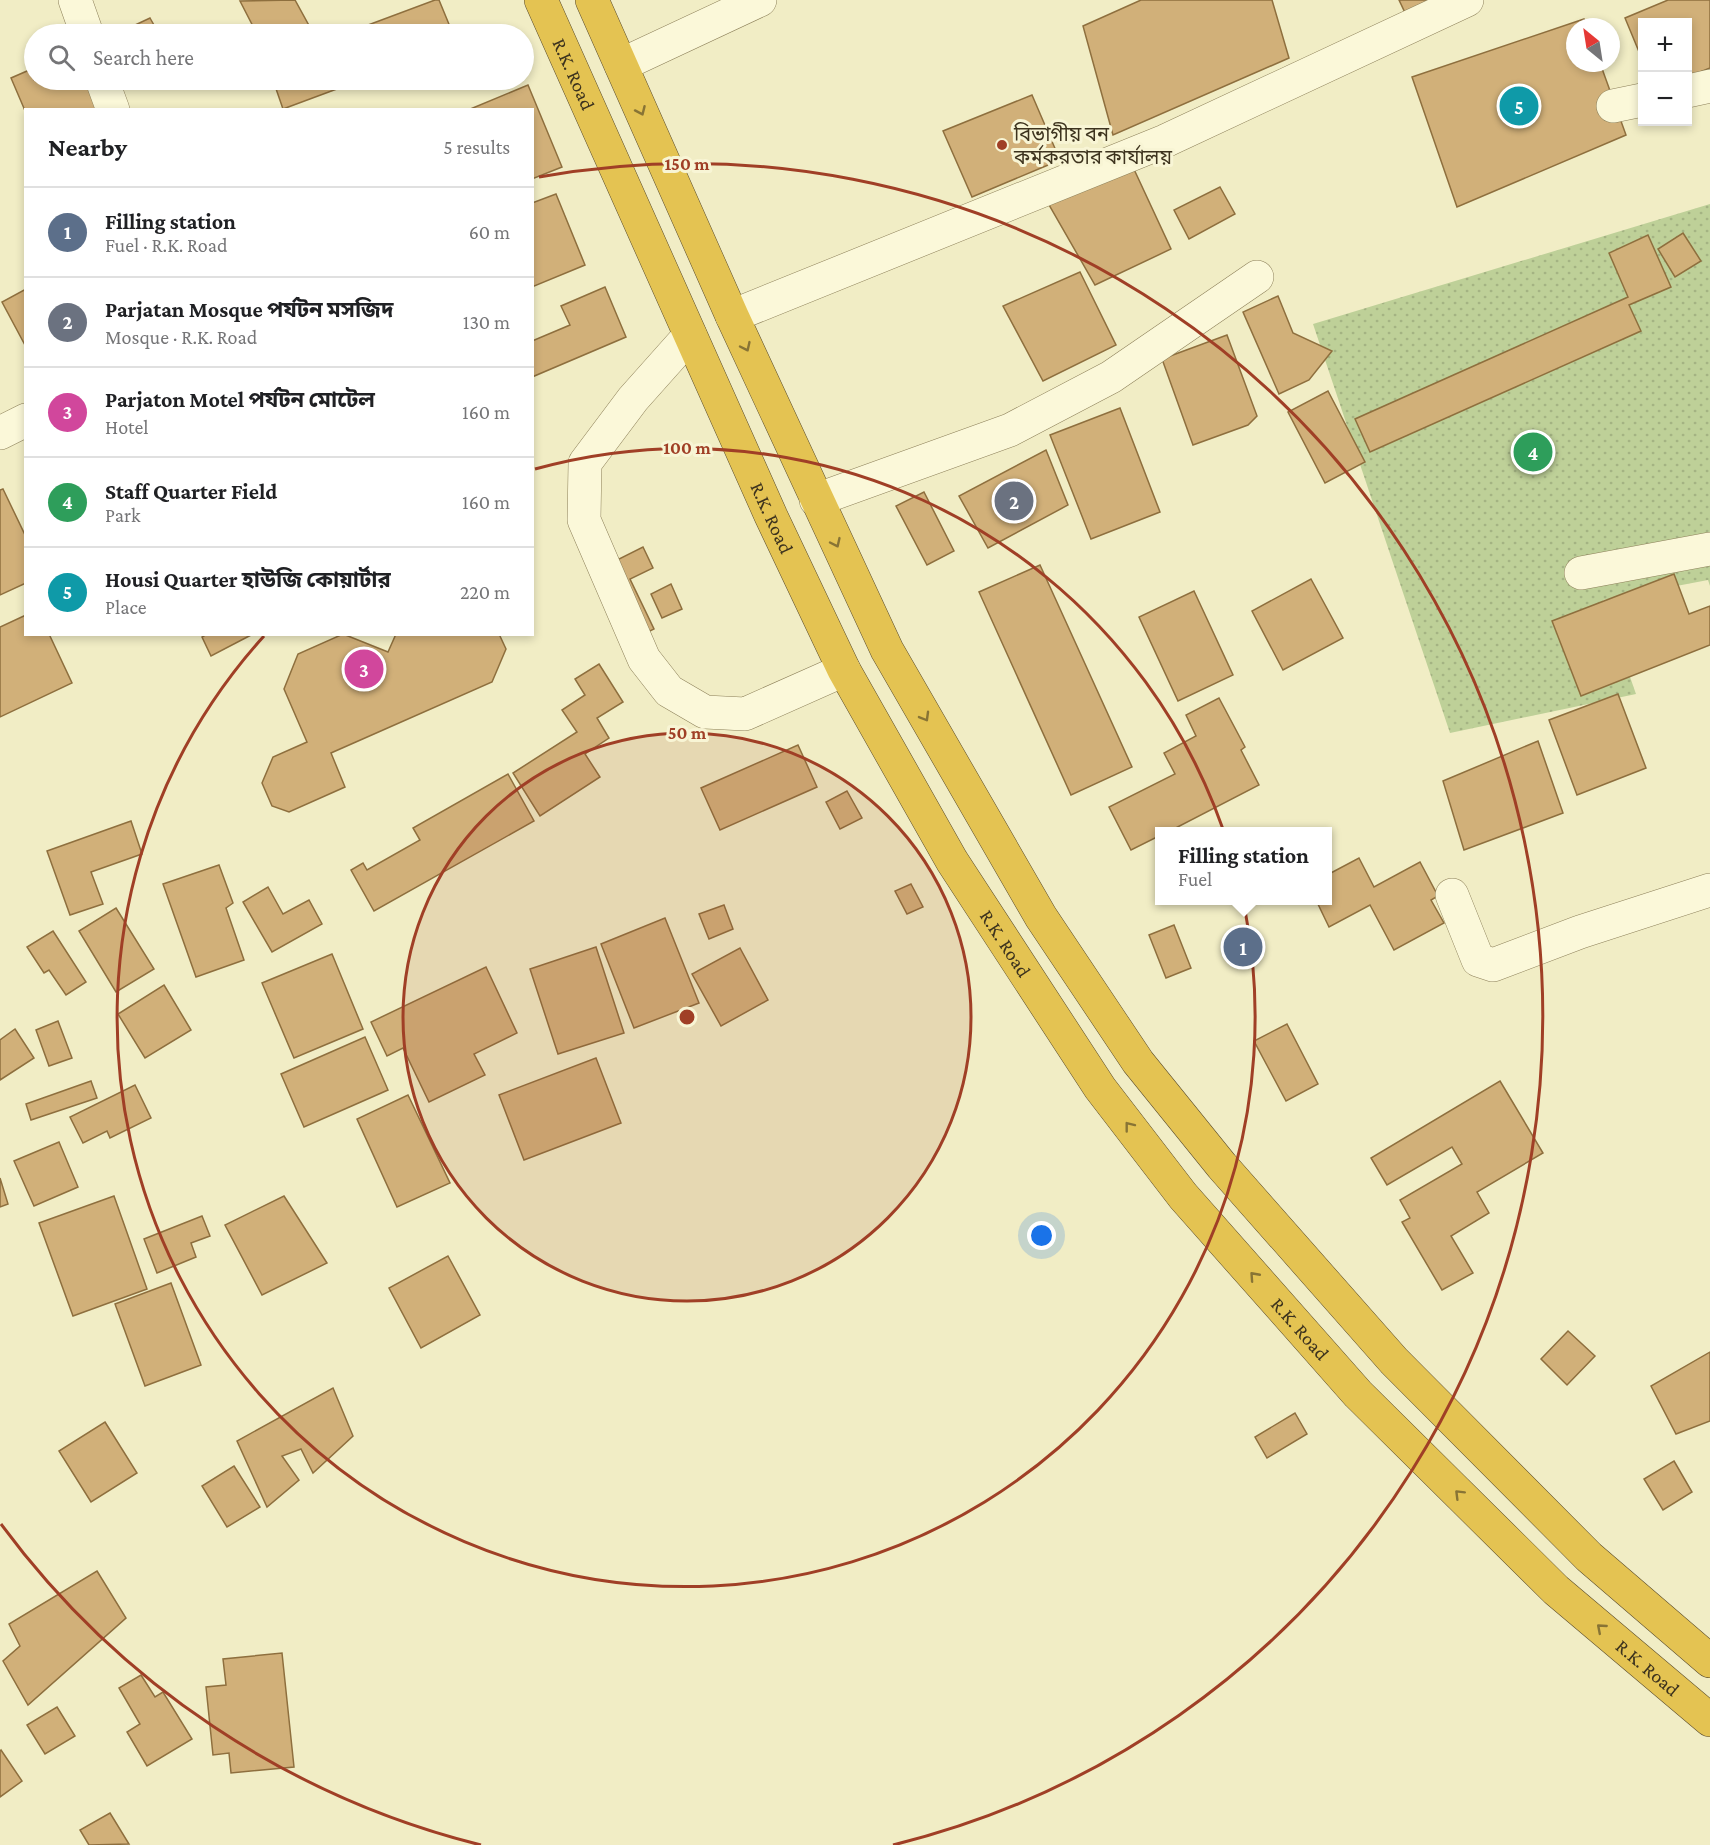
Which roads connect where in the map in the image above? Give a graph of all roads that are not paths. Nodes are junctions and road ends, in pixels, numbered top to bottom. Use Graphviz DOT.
graph roads {
  1 [pos="75,0"];
  2 [pos="541,0"];
  3 [pos="592,0"];
  4 [pos="760,0"];
  5 [pos="1467,0"];
  6 [pos="83,24"];
  7 [pos="621,65"];
  8 [pos="1710,86"];
  9 [pos="106,90"];
  10 [pos="1692,90"];
  11 [pos="112,108"];
  12 [pos="1257,277"];
  13 [pos="732,316"];
  14 [pos="690,335"];
  15 [pos="24,421"];
  16 [pos="0,433"];
  17 [pos="816,500"];
  18 [pos="1710,549"];
  19 [pos="1581,573"];
  20 [pos="844,670"];
  21 [pos="1710,890"];
  22 [pos="1452,895"];
  23 [pos="1710,1661"];
  24 [pos="1710,1720"];
  1 -- 6 [label="street"];
  2 -- 14 [label="highway, R.K. Road"];
  3 -- 7 [label="highway"];
  4 -- 7 [label="street"];
  5 -- 13 [label="street"];
  7 -- 13 [label="highway, one-way"];
  8 -- 10 [label="street"];
  9 -- 11 [label="street"];
  12 -- 17 [label="street"];
  13 -- 17 [label="highway, one-way"];
  14 -- 20 [label="highway, R.K. Road"];
  14 -- 20 [label="street"];
  15 -- 16 [label="street"];
  17 -- 23 [label="highway, one-way"];
  18 -- 19 [label="street"];
  24 -- 20 [label="highway, R.K. Road, one-way"];
  21 -- 22 [label="street"];
}
